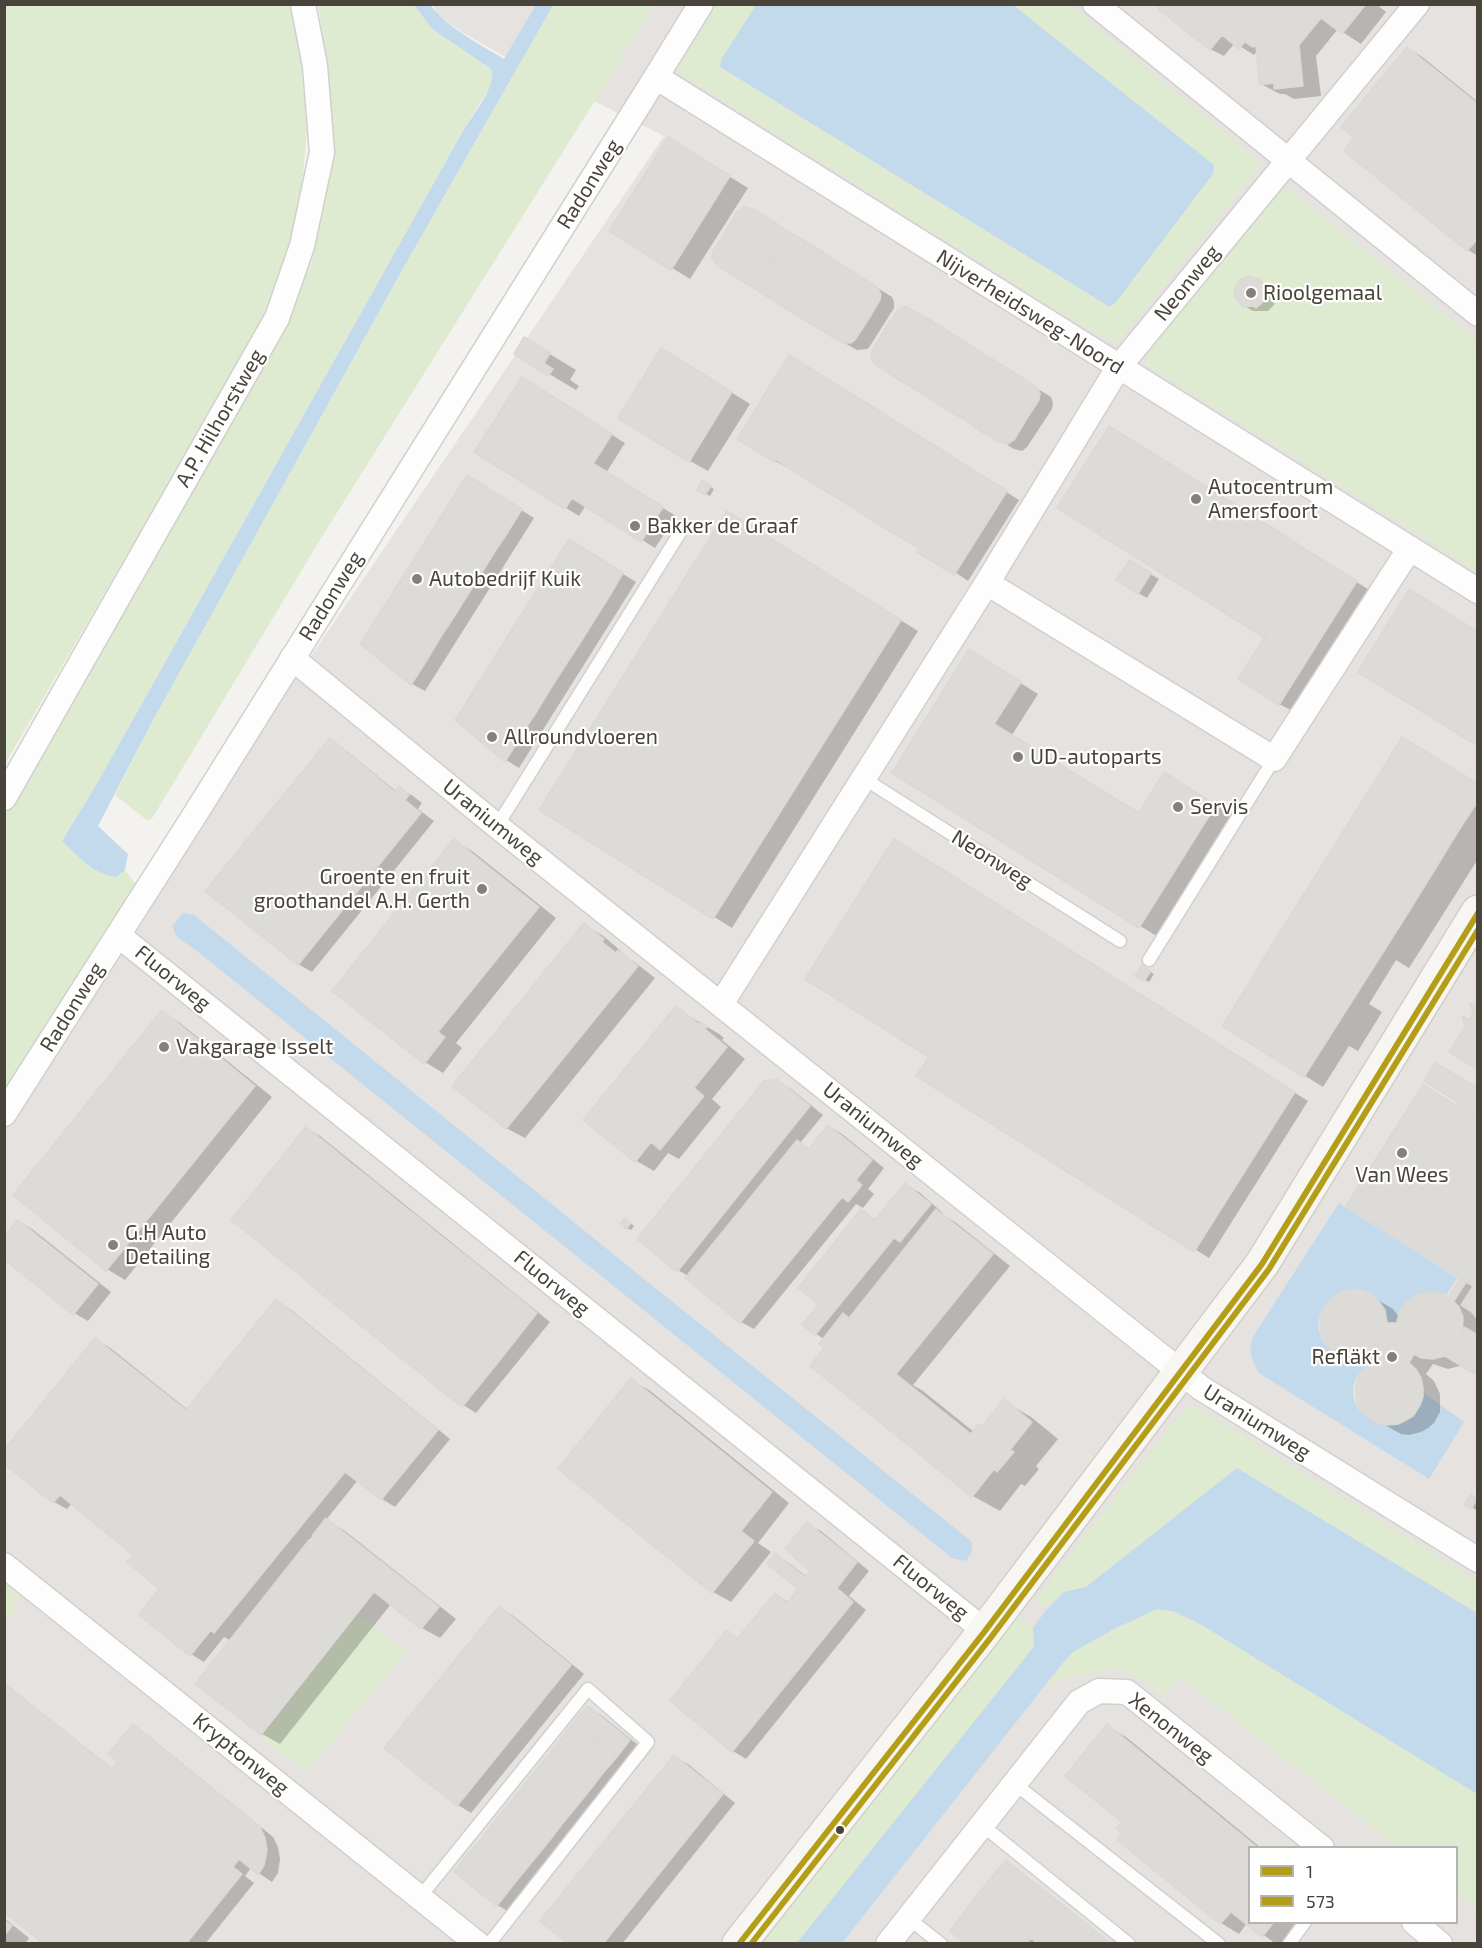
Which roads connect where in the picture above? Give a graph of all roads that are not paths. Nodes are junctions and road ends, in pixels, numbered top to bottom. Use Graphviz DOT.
graph roads {
  1 [pos="303,4"];
  2 [pos="701,4"];
  3 [pos="1095,4"];
  4 [pos="1417,4"];
  5 [pos="656,77"];
  6 [pos="1288,160"];
  7 [pos="1478,314"];
  8 [pos="1118,368"];
  9 [pos="681,531"];
  10 [pos="1410,548"];
  11 [pos="987,583"];
  12 [pos="1478,591"];
  13 [pos="292,658"];
  14 [pos="1274,759"];
  15 [pos="863,778"];
  16 [pos="4,798"];
  17 [pos="497,826"];
  18 [pos="1478,912"];
  19 [pos="118,935"];
  20 [pos="1120,941"];
  21 [pos="1149,960"];
  22 [pos="721,1004"];
  23 [pos="4,1114"];
  24 [pos="1182,1372"];
  25 [pos="1478,1560"];
  26 [pos="4,1565"];
  27 [pos="985,1631"];
  28 [pos="1015,1784"];
  29 [pos="982,1826"];
  30 [pos="1320,1846"];
  31 [pos="420,1897"];
  32 [pos="909,1918"];
  33 [pos="1304,1924"];
  34 [pos="1415,1924"];
  35 [pos="478,1944"];
  36 [pos="489,1944"];
  37 [pos="739,1944"];
  38 [pos="888,1944"];
  39 [pos="941,1944"];
  40 [pos="1129,1944"];
  41 [pos="1219,1944"];
  42 [pos="1289,1944"];
  43 [pos="1440,1944"];
  1 -- 16 [label="street, A.P. Hilhorstweg"];
  2 -- 5 [label="street"];
  3 -- 6 [label="street"];
  4 -- 6 [label="street, Neonweg"];
  5 -- 8 [label="street, Nijverheidsweg-Noord"];
  5 -- 13 [label="street, Radonweg"];
  6 -- 7 [label="street"];
  6 -- 8 [label="street, Neonweg"];
  8 -- 10 [label="street, Nijverheidsweg-Noord"];
  8 -- 11 [label="street, Neonweg"];
  9 -- 17 [label="lane"];
  10 -- 12 [label="street, Nijverheidsweg-Noord"];
  10 -- 14 [label="street"];
  11 -- 14 [label="street"];
  11 -- 15 [label="street, Neonweg"];
  13 -- 17 [label="street, Uraniumweg"];
  13 -- 19 [label="street, Radonweg"];
  14 -- 21 [label="lane"];
  15 -- 20 [label="lane, Neonweg"];
  15 -- 22 [label="street, Neonweg"];
  17 -- 22 [label="street, Uraniumweg"];
  18 -- 24 [label="street"];
  19 -- 23 [label="street, Radonweg"];
  19 -- 27 [label="street, Fluorweg"];
  22 -- 24 [label="street, Uraniumweg"];
  24 -- 25 [label="street, Uraniumweg"];
  24 -- 27 [label="street"];
  26 -- 31 [label="street, Kryptonweg"];
  27 -- 37 [label="street"];
  28 -- 29 [label="street, Xenonweg"];
  28 -- 30 [label="street, Xenonweg"];
  28 -- 41 [label="lane"];
  29 -- 32 [label="street, Xenonweg"];
  29 -- 40 [label="lane"];
  31 -- 35 [label="street, Kryptonweg"];
  31 -- 36 [label="lane"];
  32 -- 38 [label="street, Xenonweg"];
  32 -- 39 [label="lane"];
  33 -- 42 [label="lane"];
  34 -- 43 [label="street"];
}
